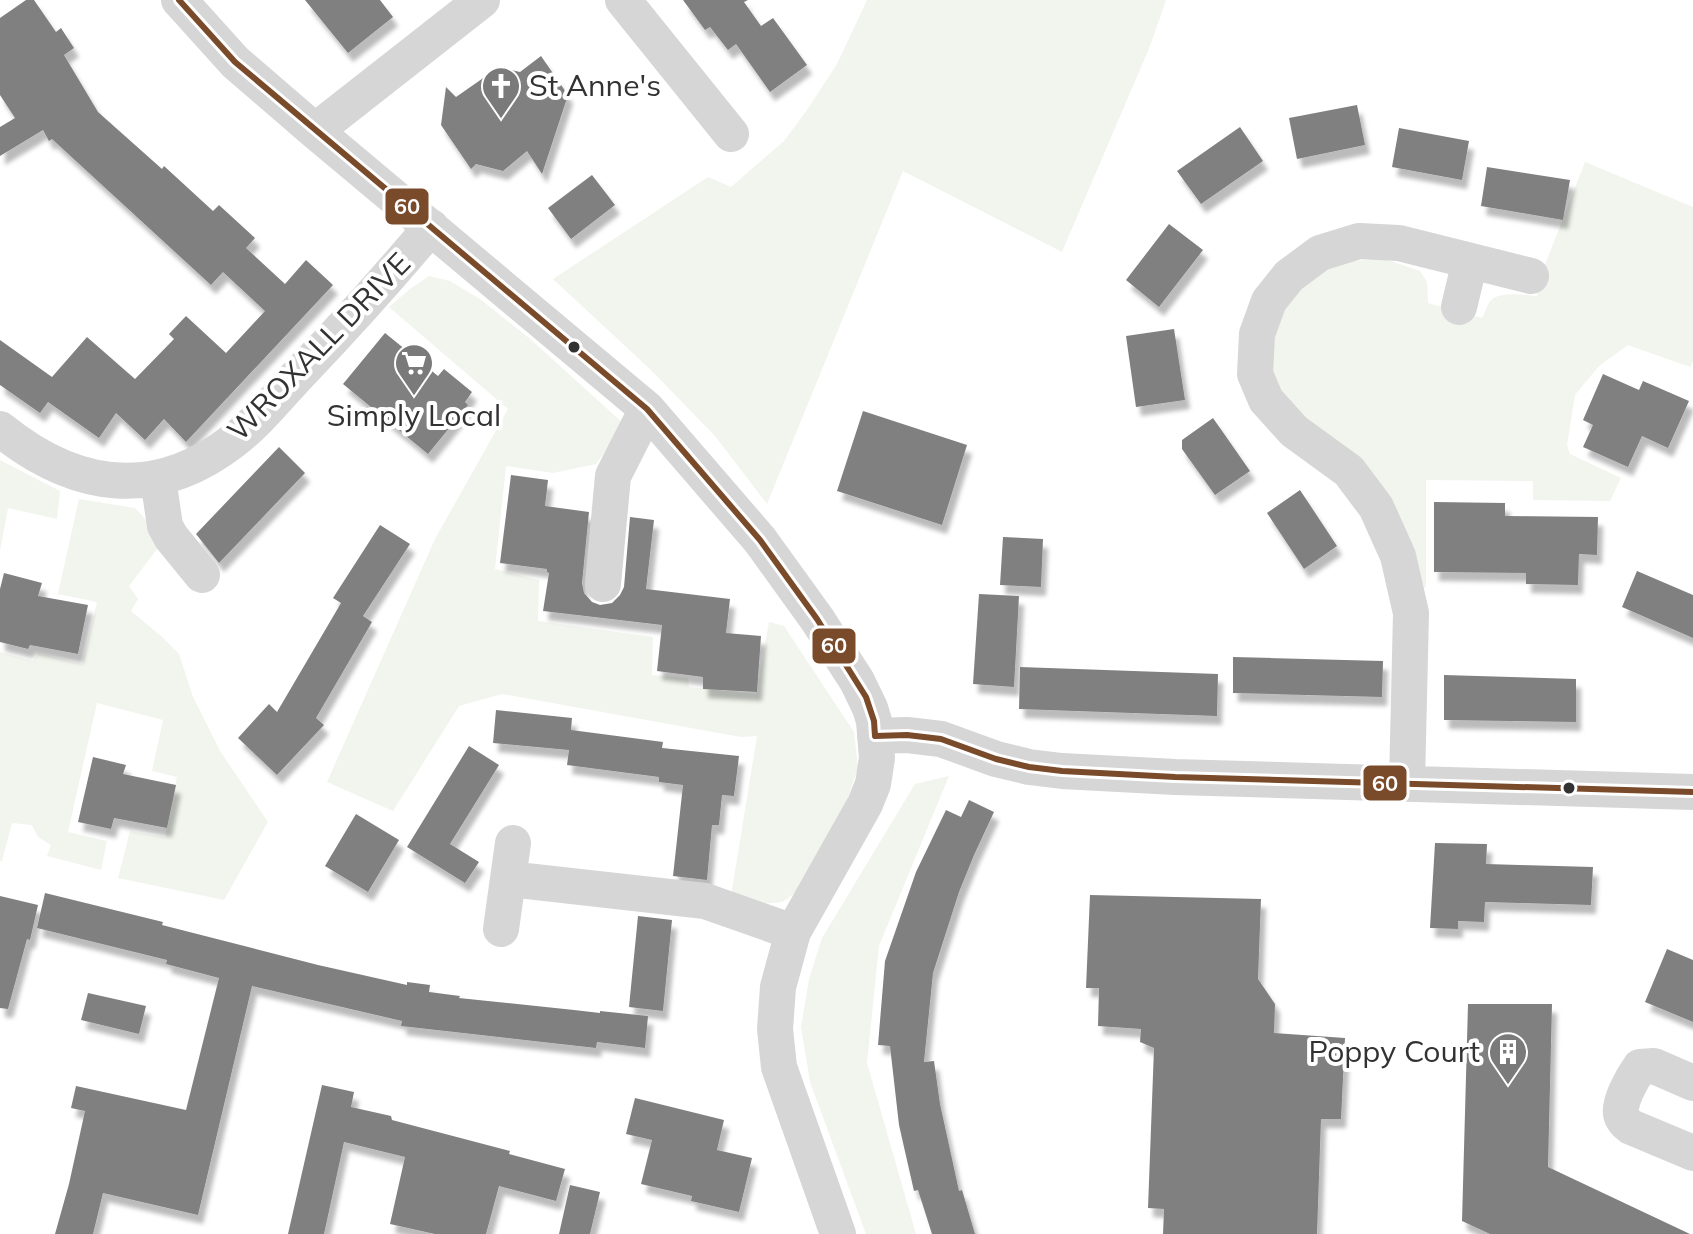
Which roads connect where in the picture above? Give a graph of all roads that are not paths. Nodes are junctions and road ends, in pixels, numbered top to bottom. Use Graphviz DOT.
graph roads {
  1 [pos="179,0"];
  2 [pos="482,0"];
  3 [pos="623,0"];
  4 [pos="315,131"];
  5 [pos="731,134"];
  6 [pos="431,227"];
  7 [pos="1470,261"];
  8 [pos="1531,276"];
  9 [pos="1459,307"];
  10 [pos="647,409"];
  11 [pos="0,429"];
  12 [pos="158,478"];
  13 [pos="202,575"];
  14 [pos="603,584"];
  15 [pos="875,736"];
  16 [pos="1407,783"];
  17 [pos="1693,792"];
  18 [pos="513,843"];
  19 [pos="508,879"];
  20 [pos="501,929"];
  21 [pos="793,932"];
  22 [pos="1693,1083"];
  23 [pos="1693,1153"];
  24 [pos="835,1233"];
  1 -- 4 [label="street"];
  2 -- 4 [label="street"];
  3 -- 5 [label="street"];
  4 -- 6 [label="street"];
  6 -- 10 [label="street"];
  6 -- 12 [label="street, WROXALL DRIVE"];
  7 -- 8 [label="street"];
  7 -- 9 [label="street"];
  7 -- 16 [label="street"];
  10 -- 14 [label="street"];
  10 -- 15 [label="street"];
  11 -- 12 [label="street, WROXALL DRIVE"];
  12 -- 13 [label="street"];
  15 -- 16 [label="street"];
  15 -- 21 [label="street"];
  16 -- 17 [label="street"];
  18 -- 19 [label="street"];
  19 -- 20 [label="street"];
  19 -- 21 [label="street"];
  21 -- 24 [label="street"];
  22 -- 23 [label="street"];
}
